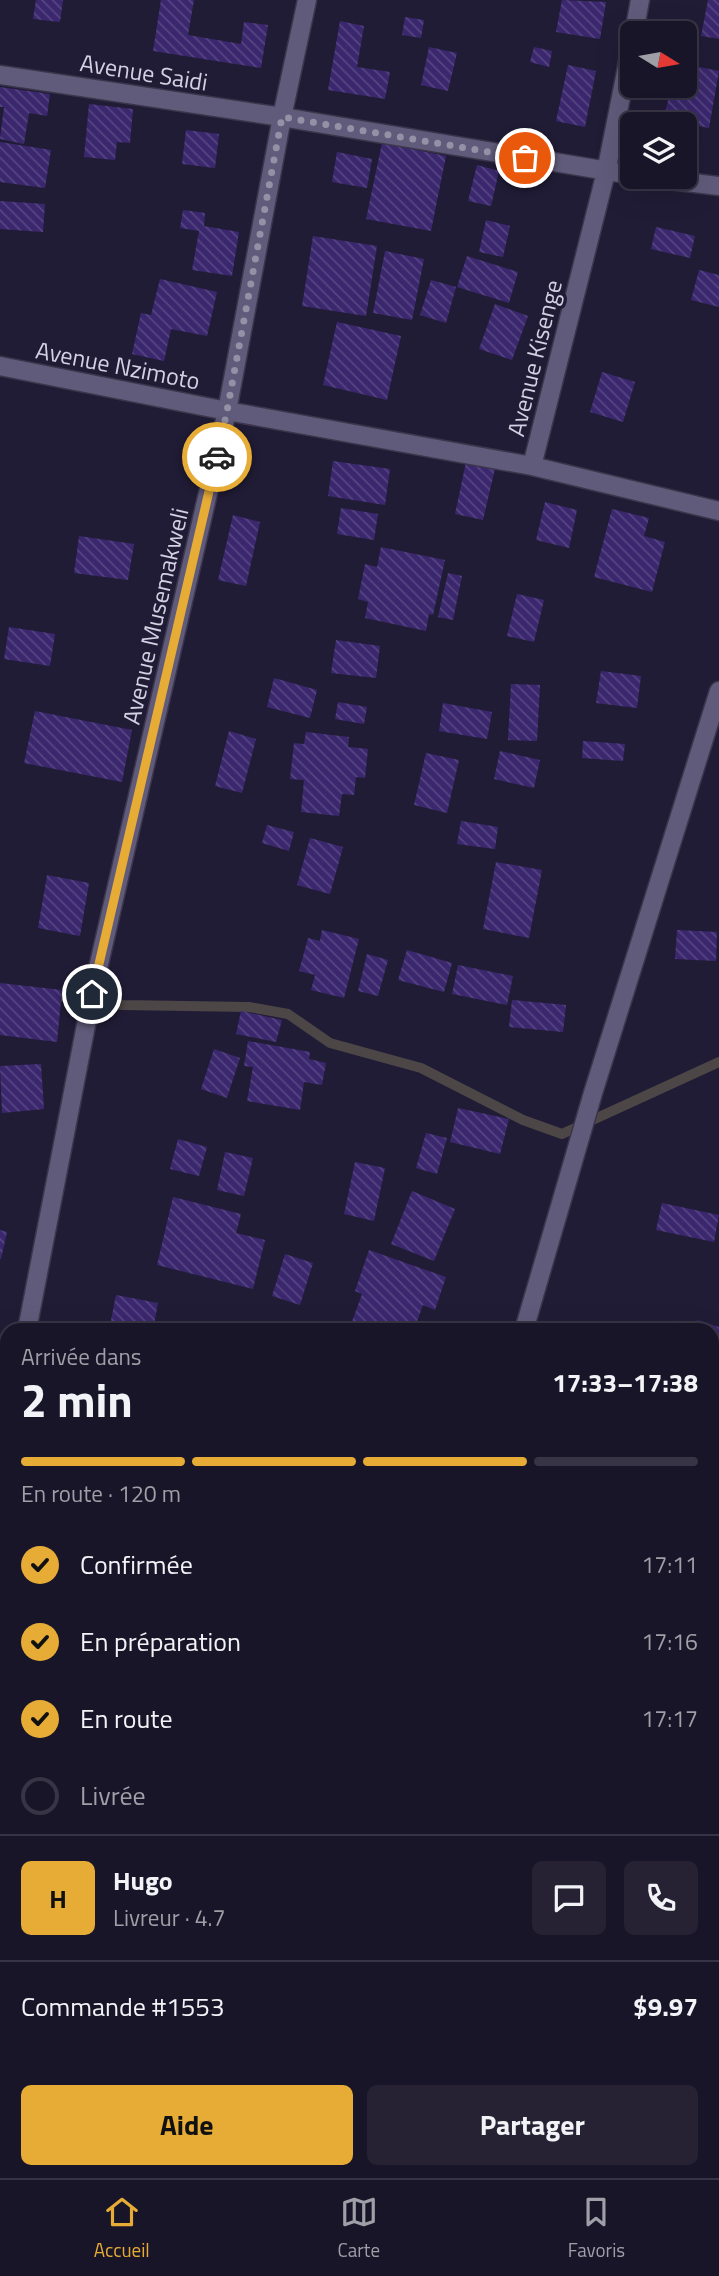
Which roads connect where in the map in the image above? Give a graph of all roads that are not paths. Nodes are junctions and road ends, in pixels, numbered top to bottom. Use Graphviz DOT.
graph roads {
  1 [pos="307,0"];
  2 [pos="640,0"];
  3 [pos="636,21"];
  4 [pos="0,75"];
  5 [pos="621,98"];
  6 [pos="282,117"];
  7 [pos="606,172"];
  8 [pos="620,174"];
  9 [pos="697,183"];
  10 [pos="719,186"];
  11 [pos="0,366"];
  12 [pos="227,411"];
  13 [pos="532,466"];
  14 [pos="719,511"];
  15 [pos="719,691"];
  16 [pos="28,1323"];
  17 [pos="526,1323"];
  1 -- 6 [label="street, Avenue Musemakweli"];
  2 -- 3 [label="street"];
  4 -- 6 [label="street, Avenue Saidi"];
  5 -- 7 [label="street, Avenue Kisenge"];
  6 -- 7 [label="street, Avenue Saidi"];
  6 -- 12 [label="street, Avenue Musemakweli"];
  7 -- 8 [label="street, Avenue Saidi"];
  7 -- 13 [label="street, Avenue Kisenge"];
  9 -- 10 [label="street"];
  11 -- 12 [label="street, Avenue Nzimoto"];
  12 -- 13 [label="street, Avenue Kisenge"];
  12 -- 16 [label="street, Avenue Musemakweli"];
  13 -- 14 [label="street"];
  15 -- 17 [label="street"];
}
